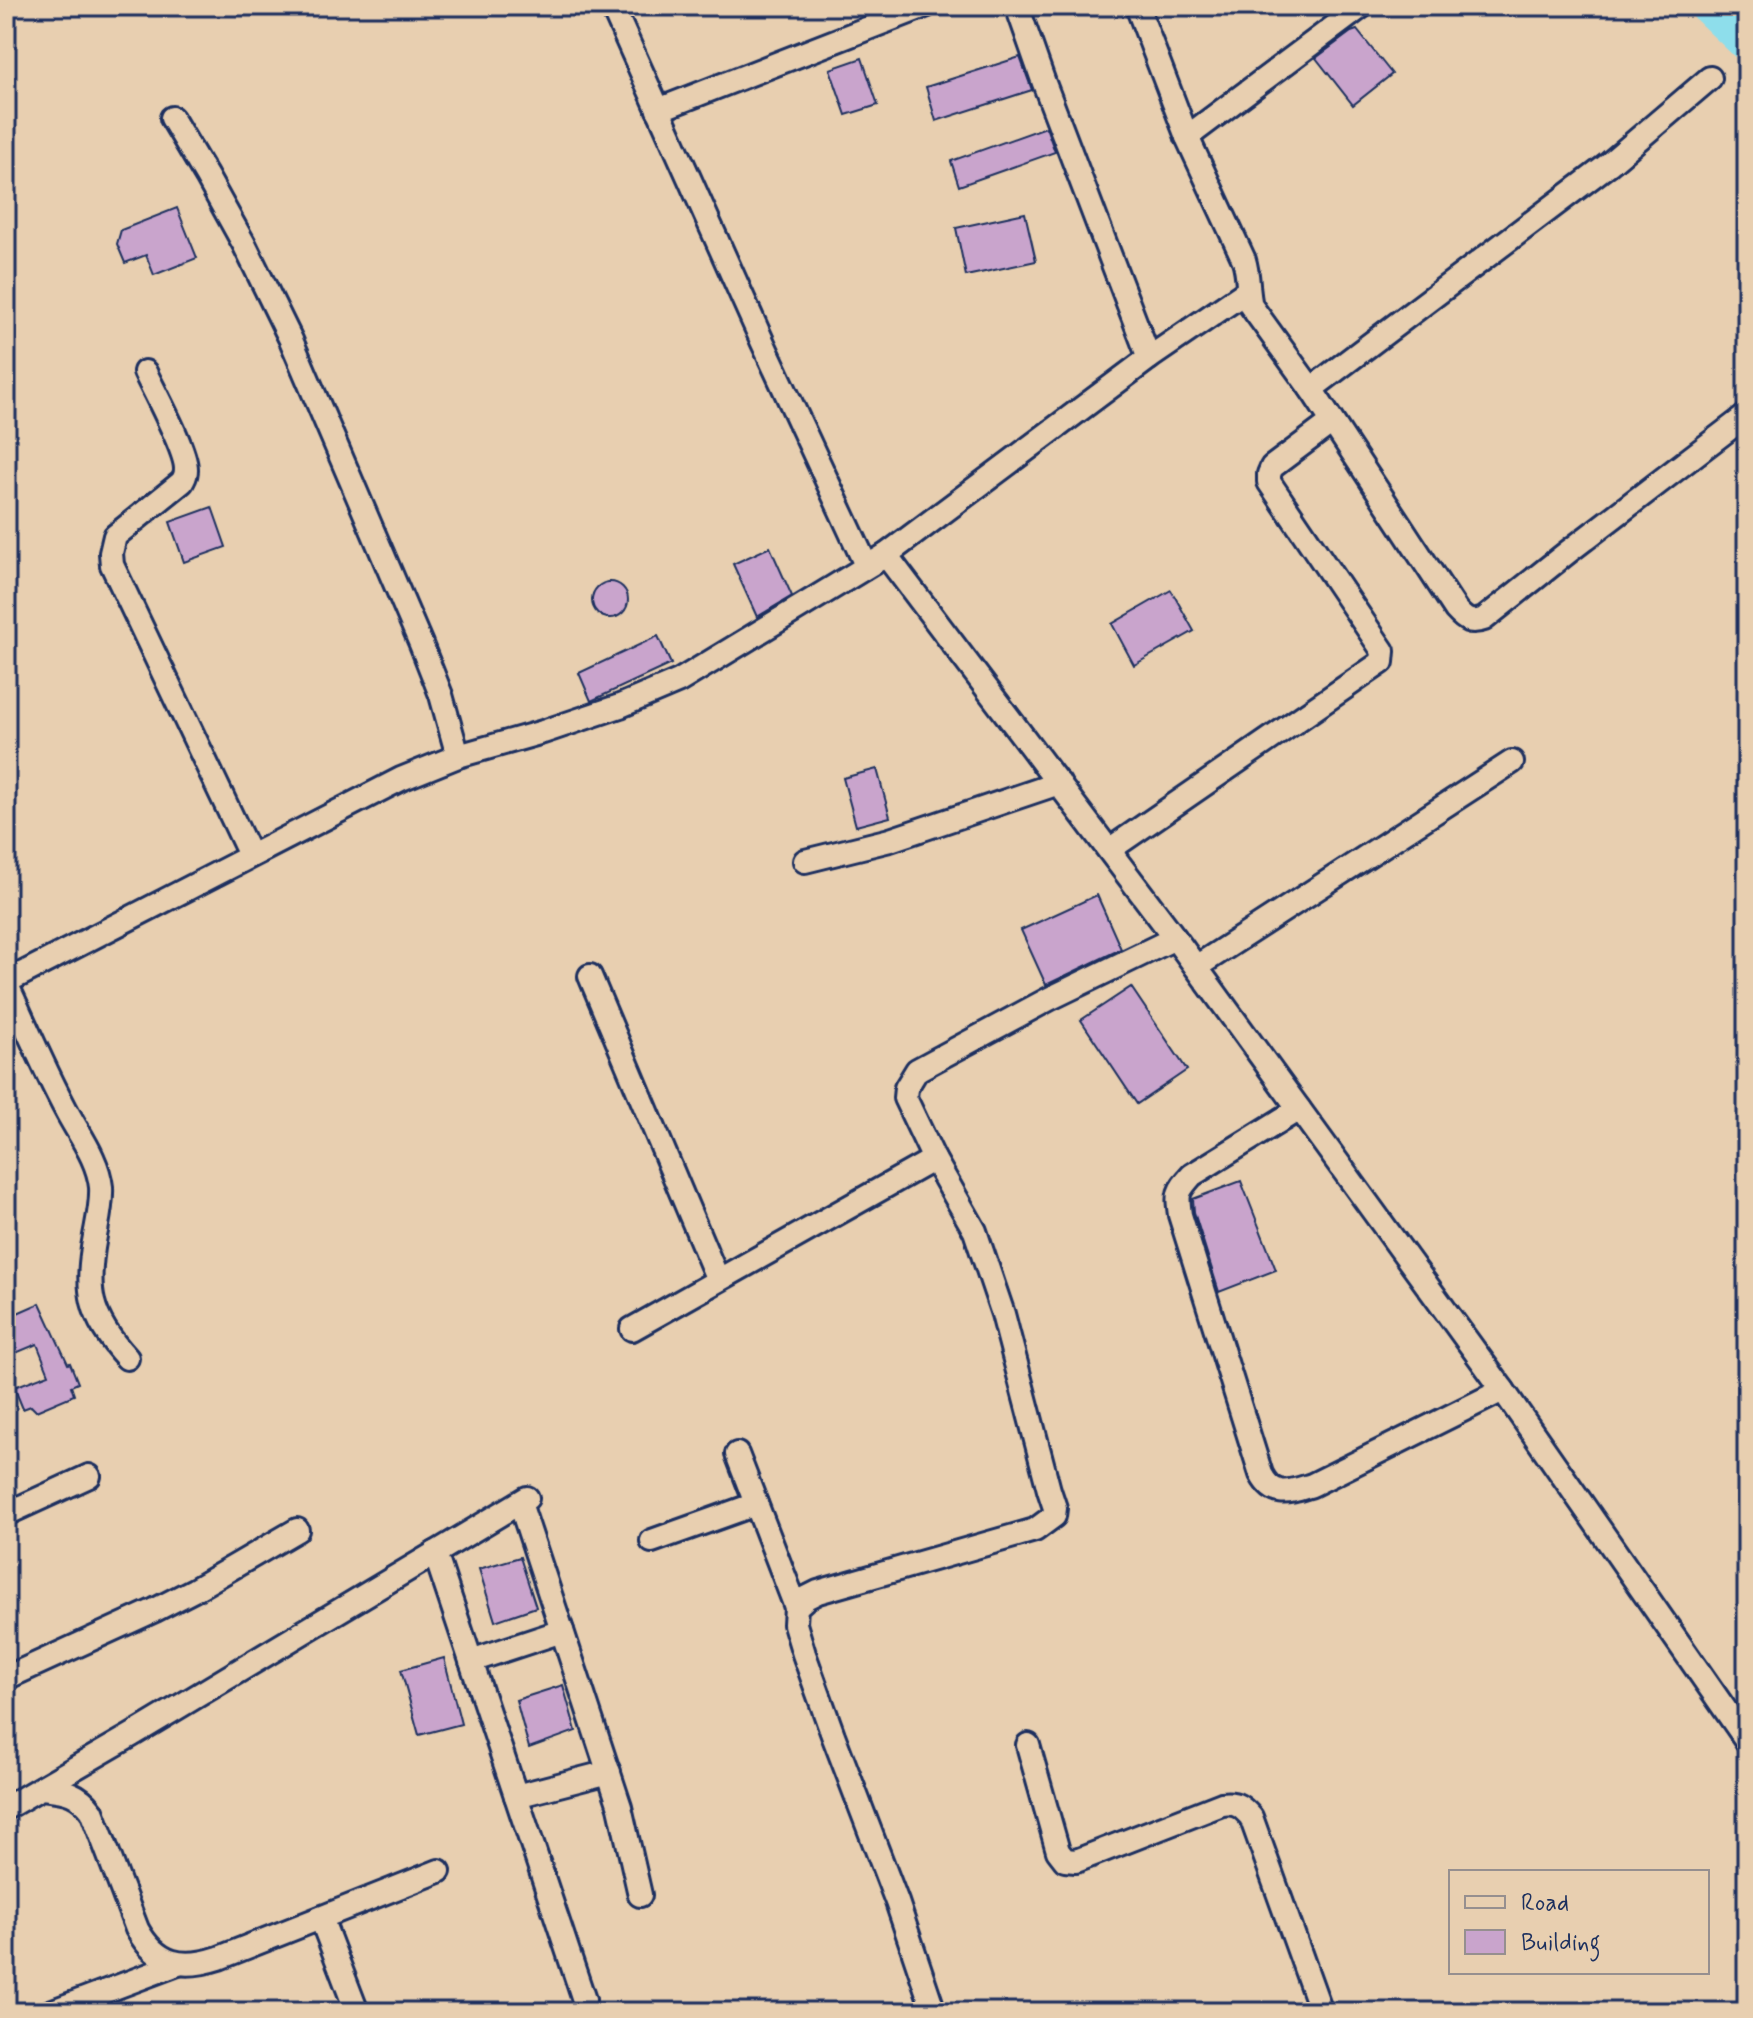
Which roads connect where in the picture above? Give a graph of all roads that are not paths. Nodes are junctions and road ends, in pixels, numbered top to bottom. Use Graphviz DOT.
graph roads {
  1 [pos="612,6"];
  2 [pos="925,6"];
  3 [pos="1017,6"];
  4 [pos="1137,6"];
  5 [pos="1362,6"];
  6 [pos="1710,78"];
  7 [pos="658,110"];
  8 [pos="172,118"];
  9 [pos="1187,137"];
  10 [pos="1247,291"];
  11 [pos="1149,358"];
  12 [pos="145,372"];
  13 [pos="1311,389"];
  14 [pos="1747,415"];
  15 [pos="1332,422"];
  16 [pos="876,560"];
  17 [pos="458,756"];
  18 [pos="1512,762"];
  19 [pos="1059,783"];
  20 [pos="1109,850"];
  21 [pos="250,855"];
  22 [pos="805,861"];
  23 [pos="1175,938"];
  24 [pos="1196,967"];
  25 [pos="590,976"];
  26 [pos="6,983"];
  27 [pos="1299,1109"];
  28 [pos="934,1159"];
  29 [pos="718,1280"];
  30 [pos="632,1329"];
  31 [pos="127,1358"];
  32 [pos="1503,1390"];
  33 [pos="737,1454"];
  34 [pos="89,1476"];
  35 [pos="756,1504"];
  36 [pos="6,1514"];
  37 [pos="297,1530"];
  38 [pos="652,1541"];
  39 [pos="435,1553"];
  40 [pos="796,1607"];
  41 [pos="562,1631"];
  42 [pos="471,1661"];
  43 [pos="6,1678"];
  44 [pos="1747,1741"];
  45 [pos="1028,1745"];
  46 [pos="609,1772"];
  47 [pos="41,1788"];
  48 [pos="516,1796"];
  49 [pos="6,1808"];
  50 [pos="439,1871"];
  51 [pos="640,1895"];
  52 [pos="321,1918"];
  53 [pos="178,1964"];
  54 [pos="584,2000"];
  55 [pos="50,2012"];
  56 [pos="357,2012"];
  57 [pos="934,2012"];
  58 [pos="1321,2012"];
  1 -- 7 [label="street"];
  2 -- 7 [label="street"];
  3 -- 11 [label="street"];
  4 -- 9 [label="street"];
  5 -- 9 [label="street"];
  6 -- 13 [label="street"];
  7 -- 16 [label="street"];
  8 -- 17 [label="street"];
  9 -- 10 [label="street"];
  10 -- 11 [label="street"];
  10 -- 13 [label="street"];
  11 -- 16 [label="street"];
  12 -- 21 [label="street"];
  13 -- 15 [label="street"];
  14 -- 15 [label="street"];
  15 -- 20 [label="street"];
  16 -- 17 [label="street"];
  16 -- 19 [label="street"];
  17 -- 21 [label="street"];
  18 -- 24 [label="street"];
  19 -- 20 [label="street"];
  19 -- 22 [label="street"];
  20 -- 23 [label="street"];
  21 -- 26 [label="street"];
  23 -- 24 [label="street"];
  23 -- 28 [label="street"];
  24 -- 27 [label="street"];
  25 -- 29 [label="street"];
  26 -- 31 [label="street"];
  27 -- 32 [label="street"];
  27 -- 32 [label="street"];
  28 -- 29 [label="street"];
  28 -- 40 [label="street"];
  29 -- 30 [label="street"];
  32 -- 44 [label="street"];
  33 -- 35 [label="street"];
  34 -- 36 [label="street"];
  35 -- 38 [label="street"];
  35 -- 40 [label="street"];
  37 -- 43 [label="street"];
  39 -- 41 [label="street"];
  39 -- 42 [label="street"];
  39 -- 47 [label="street"];
  40 -- 57 [label="street"];
  41 -- 42 [label="street"];
  41 -- 46 [label="street"];
  42 -- 48 [label="street"];
  45 -- 58 [label="street"];
  46 -- 48 [label="street"];
  46 -- 51 [label="street"];
  47 -- 49 [label="street"];
  47 -- 53 [label="street"];
  48 -- 54 [label="street"];
  50 -- 52 [label="street"];
  52 -- 53 [label="street"];
  52 -- 56 [label="street"];
  53 -- 55 [label="street"];
}
